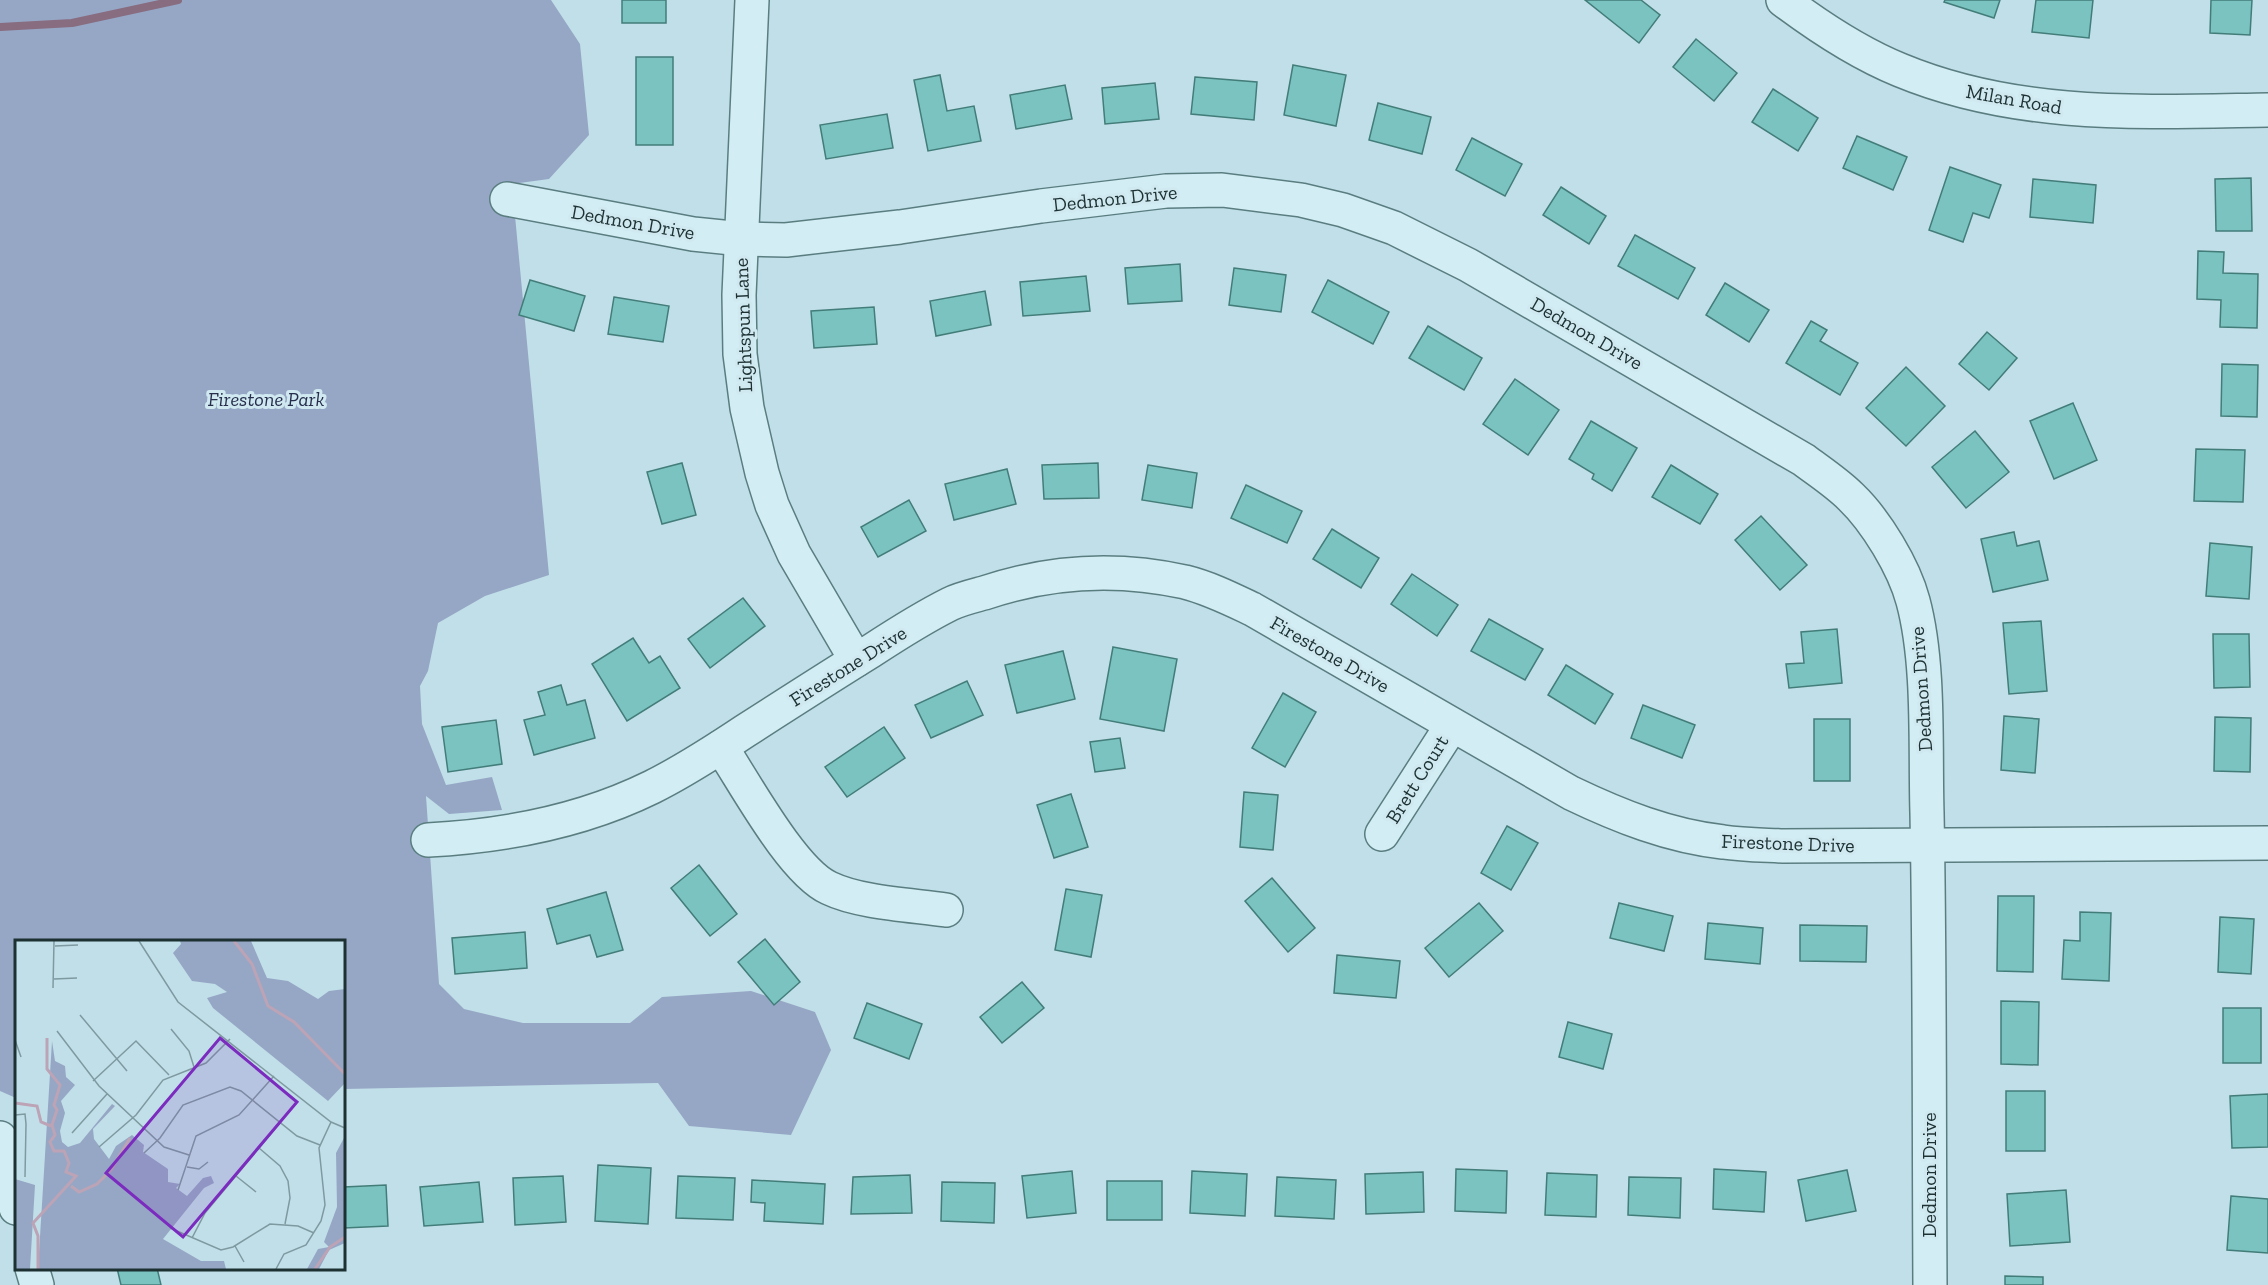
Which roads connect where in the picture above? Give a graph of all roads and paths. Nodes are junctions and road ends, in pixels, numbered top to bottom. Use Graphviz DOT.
graph roads {
  1 [pos="752,0"];
  2 [pos="1783,0"];
  3 [pos="2268,111"];
  4 [pos="507,199"];
  5 [pos="742,239"];
  6 [pos="856,660"];
  7 [pos="1452,724"];
  8 [pos="721,747"];
  9 [pos="1382,834"];
  10 [pos="428,840"];
  11 [pos="2268,843"];
  12 [pos="1928,846"];
  13 [pos="946,910"];
  14 [pos="0,1138"];
  15 [pos="15,1204"];
  16 [pos="32,1270"];
  17 [pos="37,1285"];
  18 [pos="1930,1285"];
  1 -- 5 [label="street, Lightspun Lane"];
  2 -- 3 [label="street, Milan Road"];
  4 -- 5 [label="street, Dedmon Drive"];
  5 -- 6 [label="street, Lightspun Lane"];
  5 -- 12 [label="street, Dedmon Drive"];
  6 -- 7 [label="street, Firestone Drive"];
  6 -- 8 [label="street, Firestone Drive"];
  7 -- 9 [label="street, Brett Court"];
  7 -- 12 [label="street, Firestone Drive"];
  8 -- 10 [label="street, Firestone Drive"];
  8 -- 13 [label="street"];
  11 -- 12 [label="street, Firestone Drive"];
  12 -- 18 [label="street, Dedmon Drive"];
  14 -- 15 [label="street"];
  16 -- 17 [label="street"];
}
